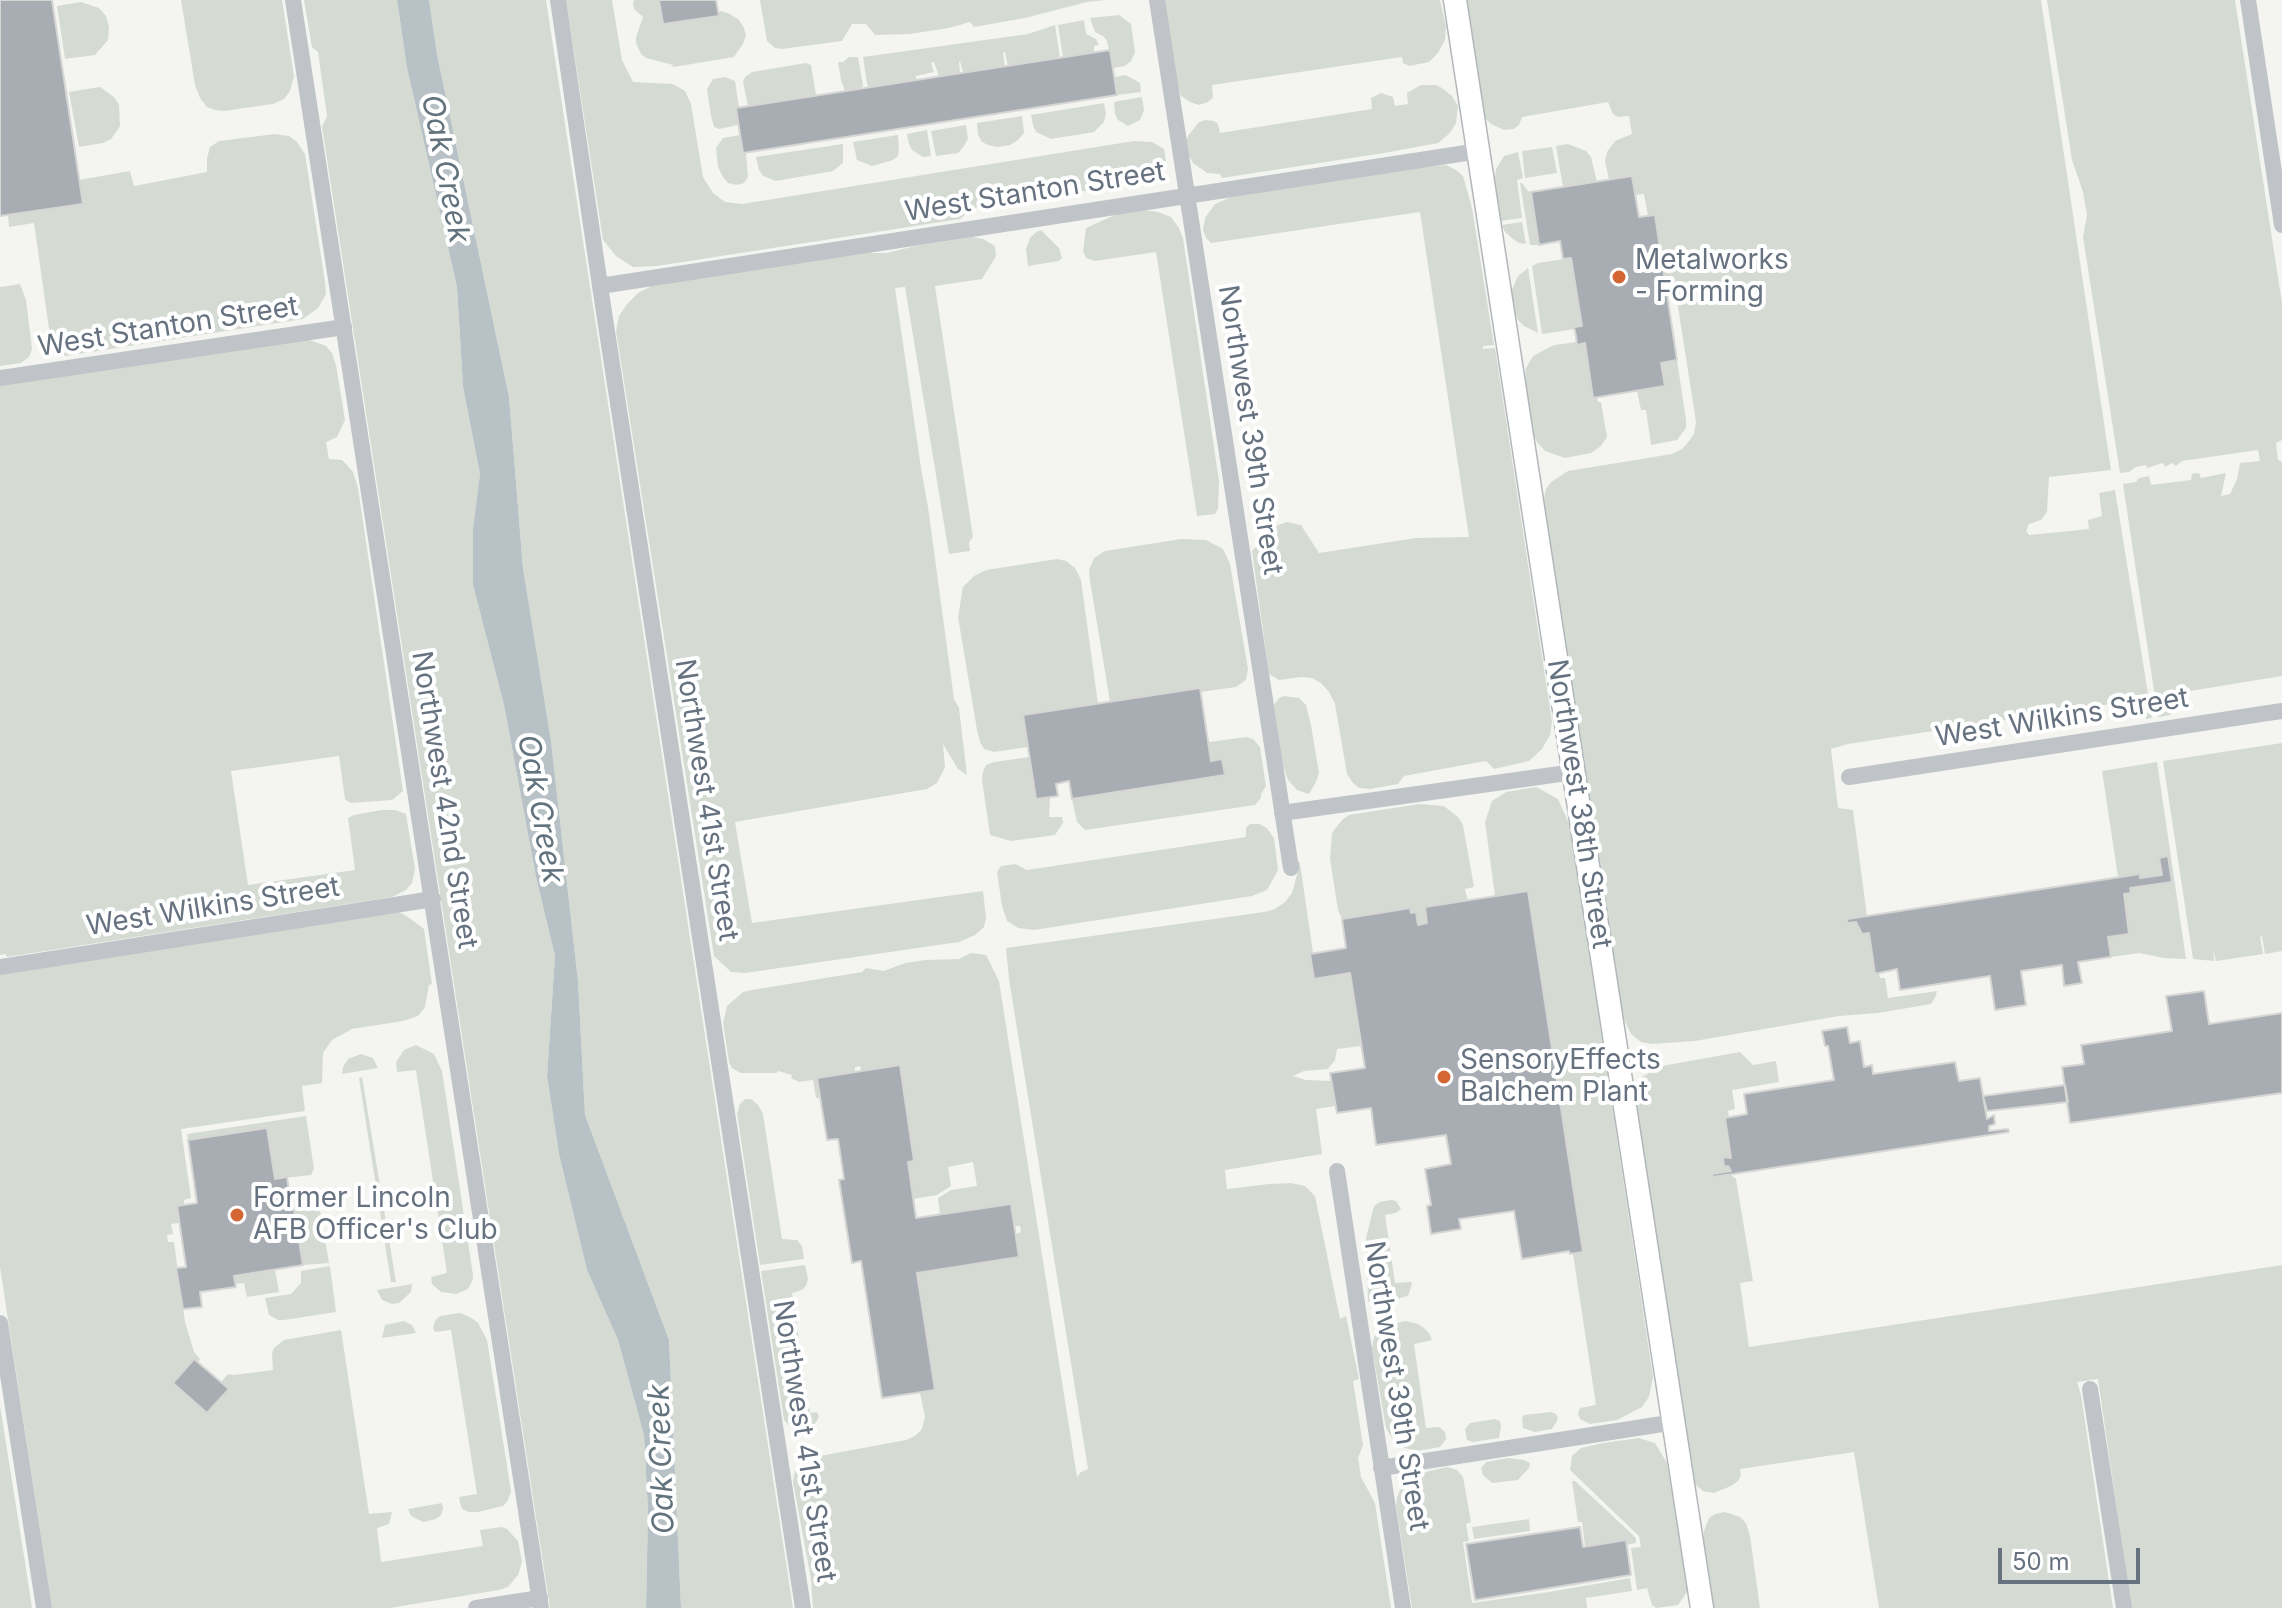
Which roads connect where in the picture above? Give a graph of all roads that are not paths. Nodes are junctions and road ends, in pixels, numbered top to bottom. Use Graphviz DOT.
graph roads {
  1 [pos="293,0"];
  2 [pos="558,0"];
  3 [pos="1157,0"];
  4 [pos="1455,0"];
  5 [pos="2248,0"];
  6 [pos="1479,151"];
  7 [pos="1187,194"];
  8 [pos="2282,225"];
  9 [pos="600,286"];
  10 [pos="344,327"];
  11 [pos="0,378"];
  12 [pos="2282,711"];
  13 [pos="1574,772"];
  14 [pos="1849,777"];
  15 [pos="1282,813"];
  16 [pos="1291,868"];
  17 [pos="433,899"];
  18 [pos="0,967"];
  19 [pos="1337,1171"];
  20 [pos="0,1323"];
  21 [pos="2090,1389"];
  22 [pos="1675,1422"];
  23 [pos="1381,1468"];
  24 [pos="540,1603"];
  25 [pos="44,1608"];
  26 [pos="476,1608"];
  27 [pos="803,1608"];
  28 [pos="1403,1608"];
  29 [pos="1702,1608"];
  30 [pos="2124,1608"];
  1 -- 10 [label="street, Northwest 42nd Street"];
  2 -- 9 [label="street, Northwest 41st Street"];
  3 -- 7 [label="street, Northwest 39th Street"];
  4 -- 6 [label="main road, Northwest 38th Street"];
  5 -- 8 [label="street"];
  6 -- 7 [label="street, West Stanton Street"];
  6 -- 13 [label="main road, Northwest 38th Street"];
  7 -- 9 [label="street, West Stanton Street"];
  7 -- 15 [label="street, Northwest 39th Street"];
  9 -- 27 [label="street, Northwest 41st Street"];
  10 -- 11 [label="street, West Stanton Street"];
  10 -- 17 [label="street, Northwest 42nd Street"];
  12 -- 14 [label="street, West Wilkins Street"];
  13 -- 15 [label="street"];
  13 -- 22 [label="main road, Northwest 38th Street"];
  15 -- 16 [label="street, Northwest 39th Street"];
  17 -- 18 [label="street, West Wilkins Street"];
  17 -- 24 [label="street, Northwest 42nd Street"];
  19 -- 23 [label="street, Northwest 39th Street"];
  20 -- 25 [label="street"];
  21 -- 30 [label="street"];
  22 -- 23 [label="street"];
  22 -- 29 [label="main road, Northwest 38th Street"];
  23 -- 28 [label="street, Northwest 39th Street"];
  24 -- 26 [label="street"];
}
